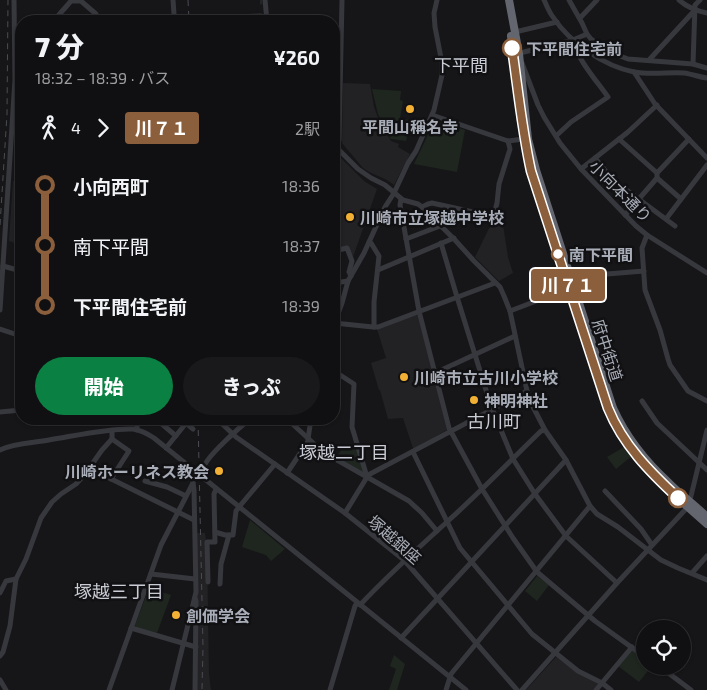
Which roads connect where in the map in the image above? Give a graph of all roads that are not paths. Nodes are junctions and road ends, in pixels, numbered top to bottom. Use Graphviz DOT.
graph roads {
  1 [pos="14,0"];
  2 [pos="173,0"];
  3 [pos="264,0"];
  4 [pos="342,0"];
  5 [pos="437,0"];
  6 [pos="509,0"];
  7 [pos="544,0"];
  8 [pos="569,0"];
  9 [pos="597,0"];
  10 [pos="679,0"];
  11 [pos="700,0"];
  12 [pos="695,10"];
  13 [pos="707,13"];
  14 [pos="174,14"];
  15 [pos="511,14"];
  16 [pos="17,15"];
  17 [pos="59,15"];
  18 [pos="96,15"];
  19 [pos="265,15"];
  20 [pos="580,18"];
  21 [pos="556,22"];
  22 [pos="515,32"];
  23 [pos="587,34"];
  24 [pos="573,39"];
  25 [pos="519,54"];
  26 [pos="649,60"];
  27 [pos="693,64"];
  28 [pos="700,66"];
  29 [pos="707,68"];
  30 [pos="634,72"];
  31 [pos="699,76"];
  32 [pos="707,78"];
  33 [pos="15,80"];
  34 [pos="520,91"];
  35 [pos="340,93"];
  36 [pos="538,105"];
  37 [pos="657,106"];
  38 [pos="432,115"];
  39 [pos="556,136"];
  40 [pos="524,139"];
  41 [pos="619,139"];
  42 [pos="689,139"];
  43 [pos="508,141"];
  44 [pos="340,151"];
  45 [pos="595,158"];
  46 [pos="707,158"];
  47 [pos="707,165"];
  48 [pos="581,169"];
  49 [pos="657,176"];
  50 [pos="394,193"];
  51 [pos="401,199"];
  52 [pos="639,199"];
  53 [pos="681,199"];
  54 [pos="422,207"];
  55 [pos="625,215"];
  56 [pos="666,219"];
  57 [pos="440,226"];
  58 [pos="675,226"];
  59 [pos="647,235"];
  60 [pos="454,238"];
  61 [pos="406,239"];
  62 [pos="369,242"];
  63 [pos="442,243"];
  64 [pos="340,250"];
  65 [pos="409,256"];
  66 [pos="3,266"];
  67 [pos="15,269"];
  68 [pos="378,270"];
  69 [pos="644,271"];
  70 [pos="707,273"];
  71 [pos="350,278"];
  72 [pos="340,281"];
  73 [pos="496,283"];
  74 [pos="571,289"];
  75 [pos="457,297"];
  76 [pos="340,308"];
  77 [pos="0,310"];
  78 [pos="419,311"];
  79 [pos="510,311"];
  80 [pos="340,324"];
  81 [pos="374,327"];
  82 [pos="0,329"];
  83 [pos="15,334"];
  84 [pos="515,336"];
  85 [pos="474,354"];
  86 [pos="435,372"];
  87 [pos="340,375"];
  88 [pos="527,390"];
  89 [pos="642,401"];
  90 [pos="707,401"];
  91 [pos="492,409"];
  92 [pos="15,411"];
  93 [pos="0,412"];
  94 [pos="136,425"];
  95 [pos="163,425"];
  96 [pos="183,425"];
  97 [pos="189,425"];
  98 [pos="223,425"];
  99 [pos="243,425"];
  100 [pos="294,425"];
  101 [pos="310,425"];
  102 [pos="112,430"];
  103 [pos="136,430"];
  104 [pos="193,430"];
  105 [pos="545,430"];
  106 [pos="451,431"];
  107 [pos="233,434"];
  108 [pos="707,434"];
  109 [pos="176,436"];
  110 [pos="309,439"];
  111 [pos="112,440"];
  112 [pos="166,448"];
  113 [pos="0,450"];
  114 [pos="412,452"];
  115 [pos="513,459"];
  116 [pos="566,460"];
  117 [pos="699,462"];
  118 [pos="275,464"];
  119 [pos="204,466"];
  120 [pos="90,468"];
  121 [pos="193,470"];
  122 [pos="707,470"];
  123 [pos="287,473"];
  124 [pos="368,477"];
  125 [pos="111,479"];
  126 [pos="205,480"];
  127 [pos="145,481"];
  128 [pos="193,483"];
  129 [pos="216,489"];
  130 [pos="482,489"];
  131 [pos="604,491"];
  132 [pos="535,494"];
  133 [pos="186,496"];
  134 [pos="688,504"];
  135 [pos="590,506"];
  136 [pos="239,507"];
  137 [pos="178,512"];
  138 [pos="345,513"];
  139 [pos="707,517"];
  140 [pos="194,520"];
  141 [pos="447,521"];
  142 [pos="707,524"];
  143 [pos="505,526"];
  144 [pos="437,531"];
  145 [pos="215,532"];
  146 [pos="229,535"];
  147 [pos="566,536"];
  148 [pos="215,542"];
  149 [pos="226,545"];
  150 [pos="652,545"];
  151 [pos="648,550"];
  152 [pos="707,556"];
  153 [pos="404,560"];
  154 [pos="472,562"];
  155 [pos="537,572"];
  156 [pos="692,573"];
  157 [pos="151,574"];
  158 [pos="196,578"];
  159 [pos="16,579"];
  160 [pos="707,580"];
  161 [pos="208,582"];
  162 [pos="617,583"];
  163 [pos="220,584"];
  164 [pos="0,594"];
  165 [pos="194,596"];
  166 [pos="438,599"];
  167 [pos="359,604"];
  168 [pos="509,606"];
  169 [pos="589,616"];
  170 [pos="131,628"];
  171 [pos="401,638"];
  172 [pos="183,643"];
  173 [pos="478,644"];
  174 [pos="196,647"];
  175 [pos="632,648"];
  176 [pos="636,651"];
  177 [pos="555,653"];
  178 [pos="0,656"];
  179 [pos="671,675"];
  180 [pos="450,677"];
  181 [pos="0,680"];
  182 [pos="602,683"];
  183 [pos="6,690"];
  184 [pos="109,690"];
  185 [pos="172,690"];
  186 [pos="195,690"];
  187 [pos="330,690"];
  188 [pos="446,690"];
  189 [pos="466,690"];
  190 [pos="517,690"];
  191 [pos="522,690"];
  192 [pos="596,690"];
  193 [pos="611,690"];
  194 [pos="690,690"];
  1 -- 16 [label="street"];
  2 -- 14 [label="street"];
  3 -- 19 [label="street"];
  4 -- 35 [label="street"];
  5 -- 38 [label="street"];
  6 -- 15 [label="highway, 府中街道"];
  7 -- 21 [label="street"];
  8 -- 20 [label="street"];
  9 -- 20 [label="street"];
  10 -- 12 [label="street"];
  11 -- 12 [label="street"];
  12 -- 13 [label="street"];
  12 -- 26 [label="street"];
  12 -- 27 [label="street"];
  15 -- 22 [label="highway, 府中街道"];
  15 -- 34 [label="highway, 府中街道"];
  17 -- 18 [label="street"];
  20 -- 23 [label="street"];
  21 -- 22 [label="street"];
  21 -- 24 [label="street"];
  22 -- 25 [label="highway, 府中街道"];
  23 -- 24 [label="street"];
  23 -- 26 [label="street"];
  24 -- 25 [label="street"];
  24 -- 30 [label="street"];
  24 -- 39 [label="street"];
  25 -- 34 [label="highway, 府中街道"];
  25 -- 36 [label="street"];
  26 -- 27 [label="street"];
  27 -- 28 [label="street"];
  28 -- 29 [label="street"];
  28 -- 31 [label="street"];
  30 -- 31 [label="street"];
  30 -- 37 [label="street"];
  31 -- 32 [label="street"];
  33 -- 66 [label="street"];
  34 -- 36 [label="street"];
  34 -- 40 [label="highway, 府中街道"];
  34 -- 74 [label="highway, 府中街道"];
  36 -- 39 [label="street, 小向本通り"];
  37 -- 41 [label="street"];
  37 -- 42 [label="street"];
  38 -- 43 [label="street"];
  38 -- 50 [label="street"];
  39 -- 48 [label="street, 小向本通り"];
  40 -- 43 [label="street"];
  40 -- 74 [label="highway, 府中街道"];
  41 -- 45 [label="street"];
  41 -- 49 [label="street"];
  42 -- 46 [label="street"];
  42 -- 49 [label="street"];
  43 -- 54 [label="street"];
  44 -- 50 [label="street"];
  45 -- 48 [label="street"];
  45 -- 52 [label="street"];
  47 -- 53 [label="street"];
  48 -- 55 [label="street, 小向本通り"];
  49 -- 52 [label="street"];
  49 -- 53 [label="street"];
  50 -- 51 [label="street"];
  50 -- 62 [label="street"];
  51 -- 54 [label="street"];
  51 -- 61 [label="street"];
  52 -- 55 [label="street"];
  52 -- 56 [label="street"];
  53 -- 56 [label="street"];
  54 -- 57 [label="street"];
  55 -- 59 [label="street, 小向本通り"];
  56 -- 58 [label="street"];
  57 -- 60 [label="street"];
  57 -- 61 [label="street"];
  59 -- 69 [label="street"];
  59 -- 70 [label="street, 小向本通り"];
  60 -- 63 [label="street"];
  60 -- 73 [label="street"];
  61 -- 65 [label="street"];
  62 -- 68 [label="street"];
  62 -- 71 [label="street"];
  63 -- 65 [label="street"];
  63 -- 75 [label="street"];
  64 -- 71 [label="street"];
  65 -- 68 [label="street"];
  65 -- 78 [label="street"];
  66 -- 67 [label="street"];
  66 -- 77 [label="street"];
  68 -- 81 [label="street"];
  69 -- 74 [label="street"];
  69 -- 90 [label="street"];
  71 -- 72 [label="street"];
  71 -- 76 [label="street"];
  73 -- 75 [label="street"];
  73 -- 79 [label="street"];
  74 -- 79 [label="street"];
  74 -- 134 [label="highway, 府中街道"];
  75 -- 78 [label="street"];
  75 -- 85 [label="street"];
  78 -- 81 [label="street"];
  78 -- 86 [label="street"];
  79 -- 84 [label="street"];
  80 -- 81 [label="street"];
  82 -- 83 [label="street"];
  84 -- 85 [label="street"];
  84 -- 88 [label="street"];
  85 -- 86 [label="street"];
  85 -- 91 [label="street"];
  86 -- 106 [label="street"];
  87 -- 124 [label="street"];
  88 -- 91 [label="street"];
  88 -- 105 [label="street"];
  89 -- 117 [label="street"];
  91 -- 106 [label="street"];
  91 -- 115 [label="street"];
  92 -- 93 [label="street"];
  94 -- 103 [label="street"];
  95 -- 109 [label="street"];
  96 -- 109 [label="street"];
  97 -- 104 [label="street"];
  98 -- 107 [label="street, 塚越銀座"];
  99 -- 107 [label="street"];
  100 -- 110 [label="street"];
  101 -- 110 [label="street"];
  102 -- 103 [label="street"];
  102 -- 111 [label="street"];
  102 -- 113 [label="street"];
  103 -- 112 [label="street"];
  105 -- 115 [label="street"];
  105 -- 116 [label="street"];
  106 -- 114 [label="street"];
  106 -- 130 [label="street"];
  107 -- 118 [label="street, 塚越銀座"];
  107 -- 119 [label="street"];
  108 -- 117 [label="street"];
  109 -- 112 [label="street"];
  110 -- 123 [label="street"];
  110 -- 124 [label="street"];
  111 -- 120 [label="street"];
  111 -- 125 [label="street"];
  112 -- 121 [label="street"];
  114 -- 124 [label="street"];
  114 -- 141 [label="street"];
  115 -- 130 [label="street"];
  115 -- 132 [label="street"];
  116 -- 132 [label="street"];
  116 -- 135 [label="street"];
  117 -- 122 [label="street"];
  117 -- 134 [label="street"];
  118 -- 123 [label="street, 塚越銀座"];
  118 -- 136 [label="street"];
  119 -- 121 [label="street"];
  119 -- 126 [label="street"];
  120 -- 125 [label="street"];
  120 -- 159 [label="street"];
  121 -- 126 [label="street"];
  121 -- 128 [label="street"];
  123 -- 138 [label="street, 塚越銀座"];
  124 -- 138 [label="street"];
  124 -- 144 [label="street"];
  125 -- 137 [label="street"];
  126 -- 129 [label="street"];
  127 -- 133 [label="street"];
  128 -- 133 [label="street"];
  128 -- 140 [label="street"];
  129 -- 136 [label="street"];
  129 -- 145 [label="street"];
  130 -- 141 [label="street"];
  130 -- 143 [label="street"];
  131 -- 150 [label="street"];
  132 -- 143 [label="street"];
  132 -- 147 [label="street"];
  133 -- 137 [label="street"];
  134 -- 139 [label="highway, 府中街道"];
  134 -- 142 [label="highway, 府中街道"];
  134 -- 150 [label="street"];
  135 -- 147 [label="street"];
  135 -- 151 [label="street"];
  136 -- 146 [label="street"];
  136 -- 167 [label="street"];
  137 -- 140 [label="street"];
  137 -- 157 [label="street"];
  138 -- 153 [label="street, 塚越銀座"];
  140 -- 158 [label="street"];
  141 -- 144 [label="street"];
  141 -- 154 [label="street"];
  143 -- 154 [label="street"];
  143 -- 155 [label="street"];
  144 -- 153 [label="street"];
  145 -- 146 [label="street"];
  145 -- 148 [label="street"];
  146 -- 149 [label="street"];
  147 -- 155 [label="street"];
  147 -- 162 [label="street"];
  148 -- 149 [label="street"];
  148 -- 161 [label="street"];
  149 -- 163 [label="street"];
  150 -- 151 [label="street"];
  151 -- 156 [label="street"];
  151 -- 162 [label="street"];
  152 -- 156 [label="street"];
  153 -- 166 [label="street, 塚越銀座"];
  153 -- 167 [label="street"];
  154 -- 166 [label="street"];
  154 -- 168 [label="street"];
  155 -- 168 [label="street"];
  155 -- 169 [label="street"];
  156 -- 160 [label="street"];
  157 -- 158 [label="street"];
  157 -- 170 [label="street"];
  158 -- 165 [label="street"];
  159 -- 164 [label="street"];
  159 -- 178 [label="street"];
  162 -- 169 [label="street"];
  165 -- 172 [label="street"];
  165 -- 174 [label="street"];
  166 -- 171 [label="street"];
  166 -- 173 [label="street, 塚越銀座"];
  167 -- 171 [label="street"];
  167 -- 187 [label="street"];
  168 -- 173 [label="street"];
  168 -- 177 [label="street"];
  169 -- 175 [label="street"];
  169 -- 177 [label="street"];
  170 -- 172 [label="street"];
  170 -- 184 [label="street"];
  171 -- 180 [label="street"];
  172 -- 174 [label="street"];
  172 -- 185 [label="street"];
  173 -- 180 [label="street"];
  173 -- 190 [label="street, 塚越銀座"];
  174 -- 186 [label="street"];
  175 -- 176 [label="street"];
  175 -- 182 [label="street"];
  177 -- 182 [label="street"];
  177 -- 191 [label="street"];
  179 -- 194 [label="street"];
  180 -- 188 [label="street"];
  180 -- 189 [label="street"];
  181 -- 183 [label="street"];
  182 -- 192 [label="street"];
  182 -- 193 [label="street"];
}
